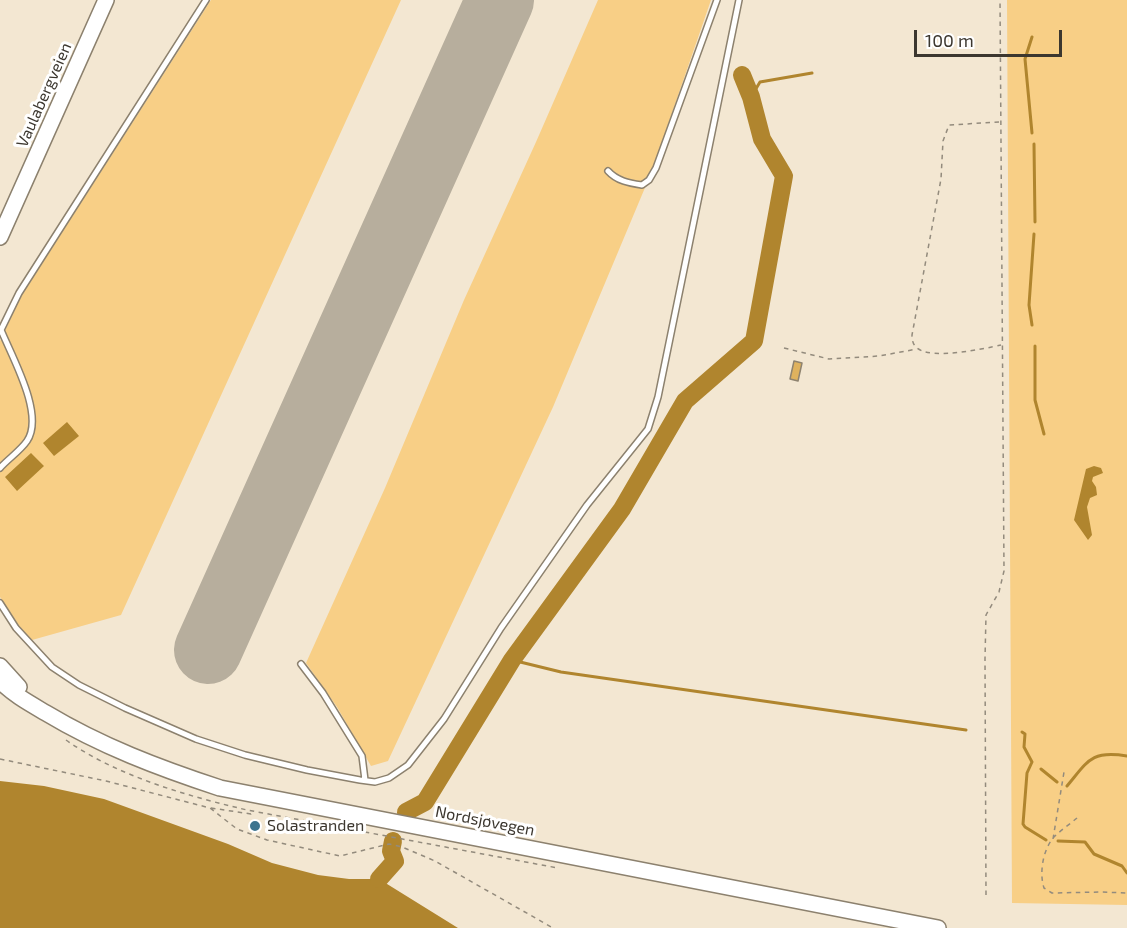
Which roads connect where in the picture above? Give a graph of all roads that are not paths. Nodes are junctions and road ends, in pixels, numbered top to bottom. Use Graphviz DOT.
graph roads {
  1 [pos="106,0"];
  2 [pos="206,0"];
  3 [pos="717,0"];
  4 [pos="739,0"];
  5 [pos="608,171"];
  6 [pos="0,237"];
  7 [pos="0,331"];
  8 [pos="0,468"];
  9 [pos="0,603"];
  10 [pos="300,664"];
  11 [pos="0,666"];
  12 [pos="0,681"];
  13 [pos="39,709"];
  14 [pos="365,780"];
  15 [pos="938,928"];
  1 -- 6 [label="main road, Vaulabergveien"];
  2 -- 7 [label="lane"];
  3 -- 5 [label="lane"];
  4 -- 14 [label="lane"];
  7 -- 8 [label="lane"];
  9 -- 14 [label="lane"];
  10 -- 14 [label="lane"];
  11 -- 13 [label="main road, Nordsjøvegen"];
  12 -- 13 [label="main road, Nordsjøvegen"];
  13 -- 15 [label="main road, Nordsjøvegen"];
}
